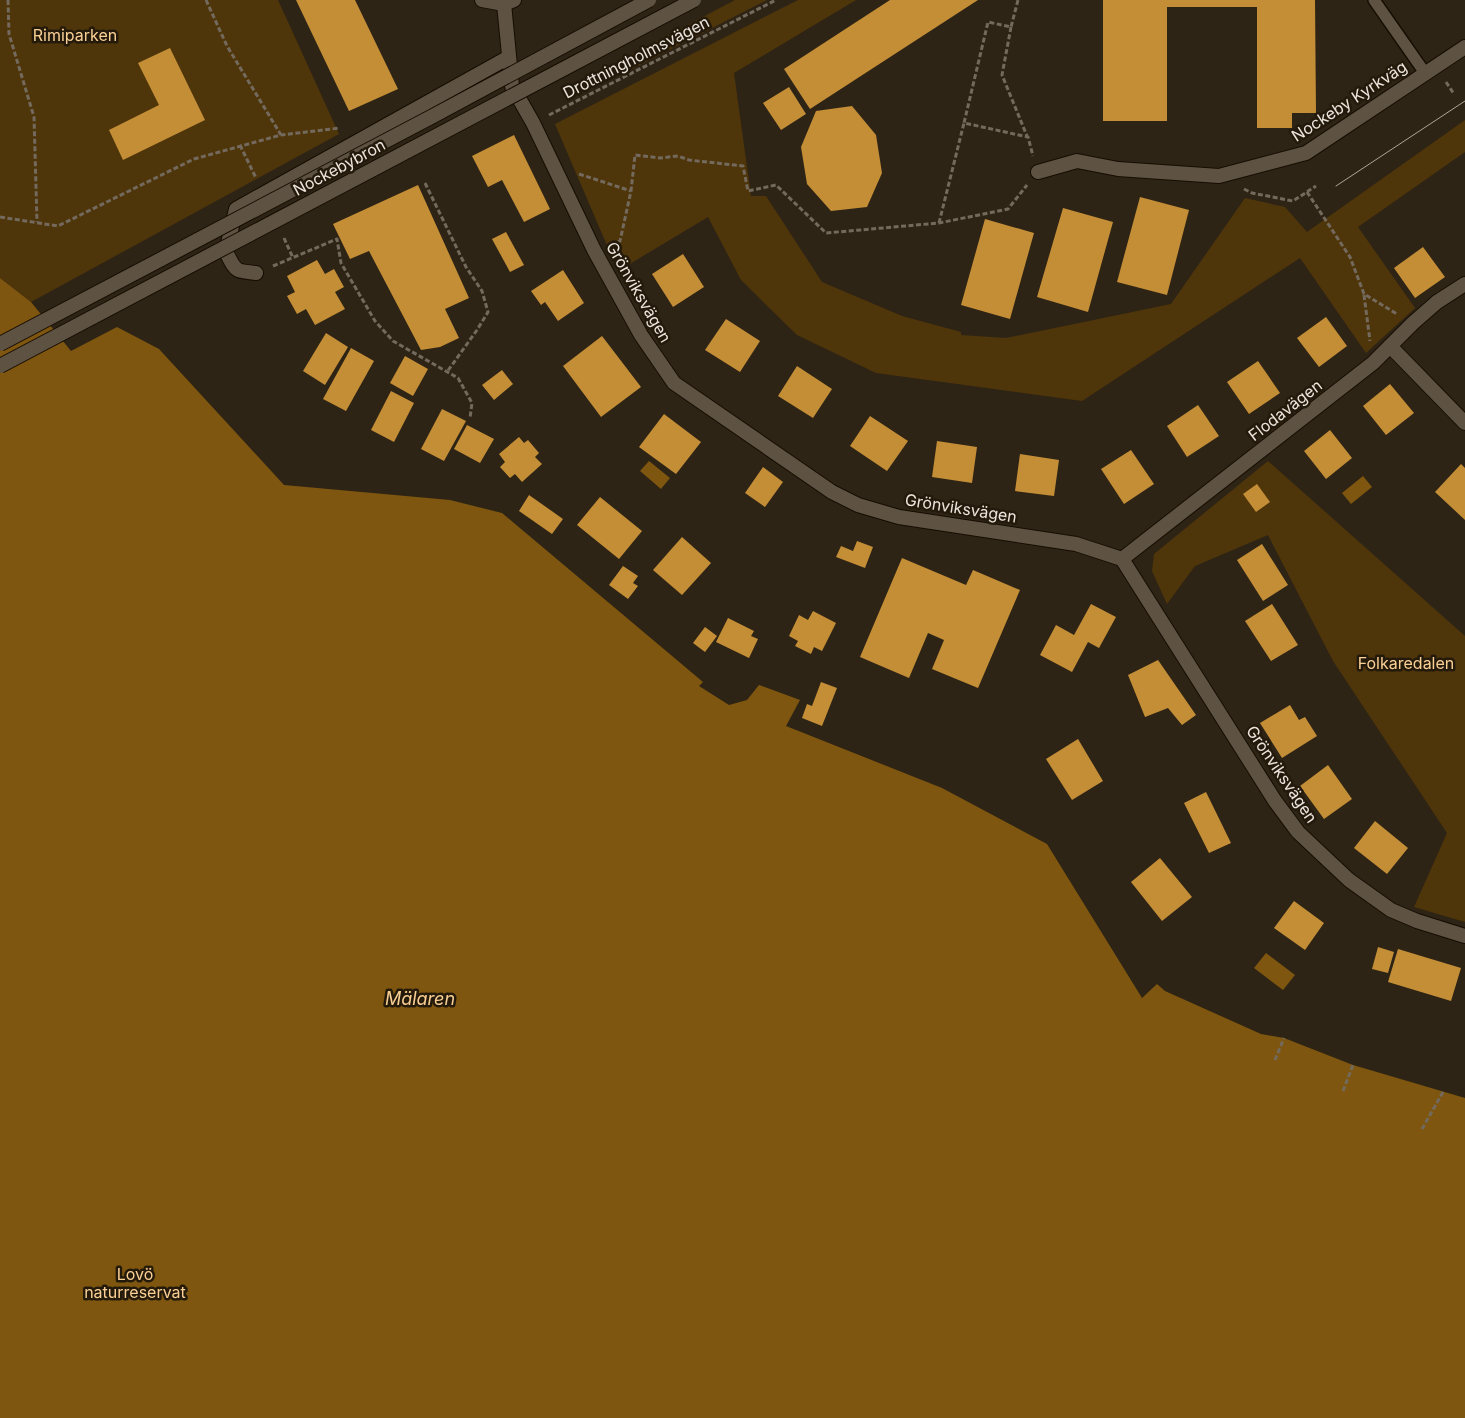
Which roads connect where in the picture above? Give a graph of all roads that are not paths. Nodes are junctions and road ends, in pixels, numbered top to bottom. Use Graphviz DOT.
graph roads {
  1 [pos="482,0"];
  2 [pos="649,0"];
  3 [pos="694,0"];
  4 [pos="1374,0"];
  5 [pos="509,2"];
  6 [pos="1465,47"];
  7 [pos="509,57"];
  8 [pos="1425,73"];
  9 [pos="1038,172"];
  10 [pos="256,273"];
  11 [pos="1465,284"];
  12 [pos="0,344"];
  13 [pos="1390,346"];
  14 [pos="0,366"];
  15 [pos="1465,423"];
  16 [pos="1122,559"];
  17 [pos="1465,936"];
  1 -- 5 [label="street"];
  2 -- 12 [label="street, Nockebybron, bridge"];
  3 -- 14 [label="street, Nockebybron, bridge"];
  4 -- 8 [label="lane"];
  5 -- 7 [label="street, Grönviksvägen"];
  6 -- 8 [label="street, Nockeby Kyrkväg"];
  7 -- 10 [label="street"];
  7 -- 16 [label="street, Grönviksvägen"];
  8 -- 9 [label="street, Nockeby Kyrkväg"];
  11 -- 13 [label="street, Flodavägen"];
  13 -- 15 [label="street"];
  13 -- 16 [label="street, Flodavägen"];
  16 -- 17 [label="street, Grönviksvägen"];
}
